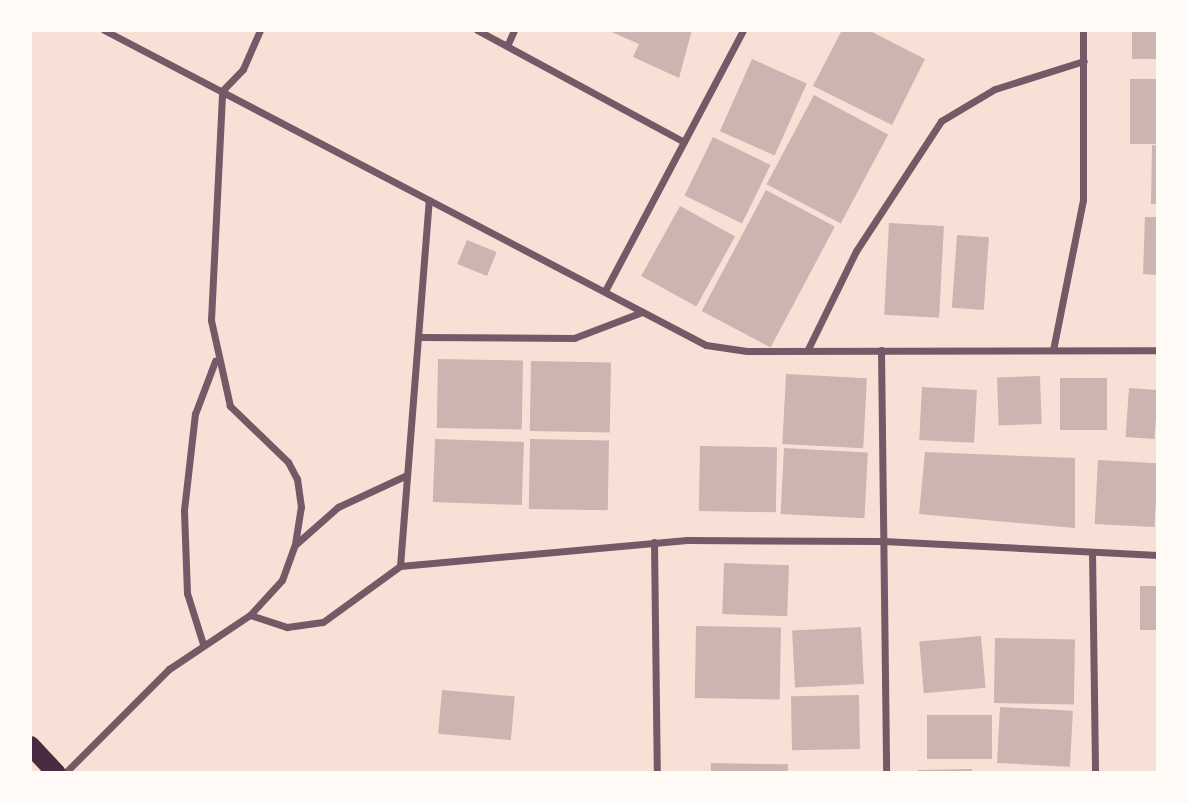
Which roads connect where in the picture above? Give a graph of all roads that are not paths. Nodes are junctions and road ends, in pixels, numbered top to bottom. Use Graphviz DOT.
graph roads {
  1 [pos="104,30"];
  2 [pos="260,30"];
  3 [pos="477,30"];
  4 [pos="514,30"];
  5 [pos="743,30"];
  6 [pos="1083,30"];
  7 [pos="507,46"];
  8 [pos="1084,61"];
  9 [pos="222,91"];
  10 [pos="684,142"];
  11 [pos="429,200"];
  12 [pos="606,289"];
  13 [pos="642,312"];
  14 [pos="420,337"];
  15 [pos="808,349"];
  16 [pos="881,350"];
  17 [pos="1053,350"];
  18 [pos="1158,350"];
  19 [pos="215,361"];
  20 [pos="407,475"];
  21 [pos="883,541"];
  22 [pos="654,542"];
  23 [pos="295,544"];
  24 [pos="1092,552"];
  25 [pos="1158,555"];
  26 [pos="400,566"];
  27 [pos="250,615"];
  28 [pos="202,644"];
  29 [pos="32,752"];
  30 [pos="56,773"];
  31 [pos="65,773"];
  32 [pos="657,773"];
  33 [pos="886,773"];
  34 [pos="1096,773"];
  1 -- 9 [label="street"];
  2 -- 9 [label="street"];
  3 -- 7 [label="street"];
  4 -- 7 [label="street"];
  5 -- 10 [label="street"];
  6 -- 8 [label="street"];
  7 -- 10 [label="street"];
  8 -- 15 [label="street"];
  8 -- 17 [label="street"];
  9 -- 11 [label="street"];
  9 -- 19 [label="street"];
  10 -- 12 [label="street"];
  11 -- 12 [label="street"];
  11 -- 14 [label="street"];
  12 -- 13 [label="street"];
  13 -- 14 [label="street"];
  13 -- 15 [label="street"];
  14 -- 20 [label="street"];
  15 -- 16 [label="street"];
  16 -- 17 [label="street"];
  16 -- 21 [label="street"];
  17 -- 18 [label="street"];
  19 -- 23 [label="street"];
  19 -- 28 [label="street"];
  20 -- 23 [label="street"];
  20 -- 26 [label="street"];
  21 -- 22 [label="street"];
  21 -- 24 [label="street"];
  21 -- 33 [label="street"];
  22 -- 26 [label="street"];
  22 -- 32 [label="street"];
  23 -- 27 [label="street"];
  24 -- 25 [label="street"];
  24 -- 34 [label="street"];
  26 -- 27 [label="street"];
  27 -- 28 [label="street"];
  28 -- 31 [label="street"];
  29 -- 30 [label="highway"];
}
